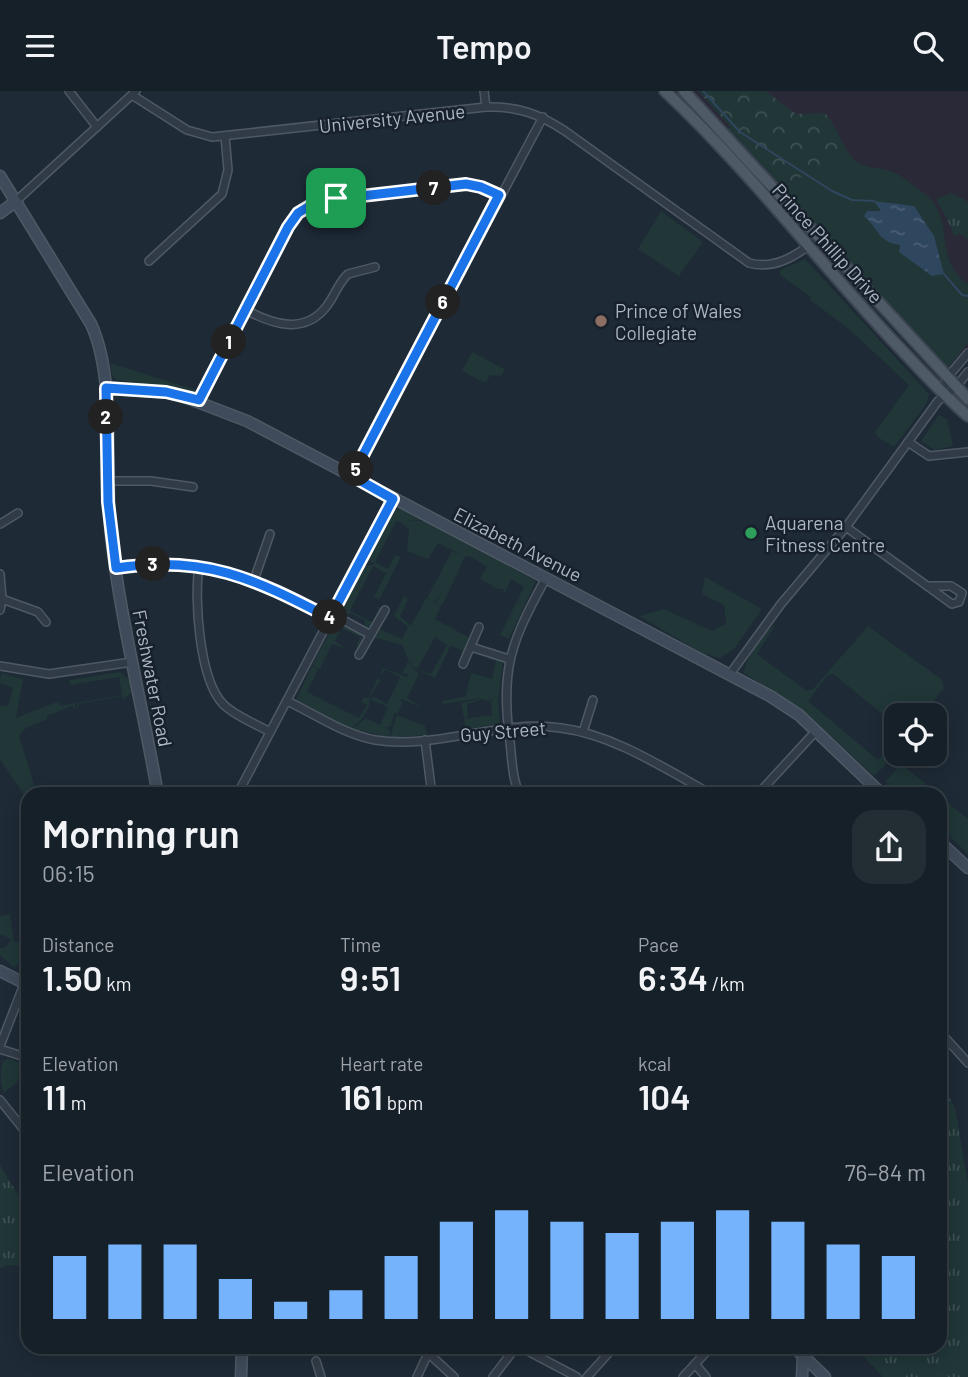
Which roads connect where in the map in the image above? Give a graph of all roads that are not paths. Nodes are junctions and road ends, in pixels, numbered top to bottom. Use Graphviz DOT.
graph roads {
  1 [pos="69,91"];
  2 [pos="484,91"];
  3 [pos="665,91"];
  4 [pos="684,91"];
  5 [pos="134,93"];
  6 [pos="486,107"];
  7 [pos="543,117"];
  8 [pos="97,127"];
  9 [pos="225,136"];
  10 [pos="0,176"];
  11 [pos="499,195"];
  12 [pos="15,202"];
  13 [pos="0,213"];
  14 [pos="814,242"];
  15 [pos="149,261"];
  16 [pos="375,267"];
  17 [pos="246,310"];
  18 [pos="968,353"];
  19 [pos="968,372"];
  20 [pos="946,379"];
  21 [pos="106,388"];
  22 [pos="955,388"];
  23 [pos="943,395"];
  24 [pos="968,399"];
  25 [pos="199,400"];
  26 [pos="968,416"];
  27 [pos="908,442"];
  28 [pos="968,452"];
  29 [pos="352,476"];
  30 [pos="107,481"];
  31 [pos="193,487"];
  32 [pos="393,499"];
  33 [pos="18,513"];
  34 [pos="0,524"];
  35 [pos="846,527"];
  36 [pos="270,534"];
  37 [pos="199,566"];
  38 [pos="116,568"];
  39 [pos="0,574"];
  40 [pos="546,578"];
  41 [pos="254,580"];
  42 [pos="931,586"];
  43 [pos="2,599"];
  44 [pos="0,610"];
  45 [pos="385,610"];
  46 [pos="331,616"];
  47 [pos="46,622"];
  48 [pos="479,627"];
  49 [pos="369,634"];
  50 [pos="471,647"];
  51 [pos="359,655"];
  52 [pos="509,659"];
  53 [pos="132,662"];
  54 [pos="463,664"];
  55 [pos="0,666"];
  56 [pos="730,674"];
  57 [pos="593,700"];
  58 [pos="287,701"];
  59 [pos="508,728"];
  60 [pos="816,731"];
  61 [pos="270,732"];
  62 [pos="583,732"];
  63 [pos="425,740"];
  64 [pos="156,787"];
  65 [pos="241,787"];
  66 [pos="431,787"];
  67 [pos="519,787"];
  68 [pos="698,787"];
  69 [pos="764,787"];
  70 [pos="868,787"];
  71 [pos="947,848"];
  72 [pos="968,868"];
  73 [pos="0,971"];
  74 [pos="21,982"];
  75 [pos="21,996"];
  76 [pos="947,1040"];
  77 [pos="0,1047"];
  78 [pos="21,1055"];
  79 [pos="968,1063"];
  80 [pos="0,1100"];
  81 [pos="21,1126"];
  82 [pos="242,1354"];
  83 [pos="427,1354"];
  84 [pos="433,1354"];
  85 [pos="512,1354"];
  86 [pos="532,1354"];
  87 [pos="607,1354"];
  88 [pos="802,1354"];
  89 [pos="804,1354"];
  90 [pos="702,1355"];
  91 [pos="316,1361"];
  92 [pos="695,1364"];
  93 [pos="242,1376"];
  94 [pos="321,1377"];
  95 [pos="416,1377"];
  96 [pos="454,1377"];
  97 [pos="493,1377"];
  98 [pos="577,1377"];
  99 [pos="586,1377"];
  100 [pos="683,1377"];
  101 [pos="706,1377"];
  102 [pos="802,1377"];
  103 [pos="825,1377"];
  1 -- 8 [label="street"];
  2 -- 6 [label="street"];
  3 -- 14 [label="main road, Prince Phillip Drive"];
  4 -- 14 [label="main road, Prince Phillip Drive"];
  5 -- 8 [label="street"];
  5 -- 9 [label="street, University Avenue"];
  6 -- 7 [label="street, University Avenue"];
  6 -- 9 [label="street, University Avenue"];
  7 -- 11 [label="street"];
  7 -- 14 [label="street, University Avenue"];
  8 -- 12 [label="street"];
  9 -- 15 [label="street"];
  10 -- 12 [label="main road, Freshwater Road"];
  11 -- 17 [label="street"];
  11 -- 29 [label="street"];
  12 -- 13 [label="main road"];
  12 -- 21 [label="main road, Freshwater Road"];
  14 -- 20 [label="main road, Prince Phillip Drive"];
  14 -- 23 [label="main road, Prince Phillip Drive"];
  16 -- 17 [label="street"];
  17 -- 25 [label="street"];
  18 -- 20 [label="street"];
  19 -- 22 [label="street"];
  20 -- 22 [label="main road, Prince Phillip Drive"];
  20 -- 23 [label="street"];
  21 -- 25 [label="main road, Elizabeth Avenue"];
  21 -- 30 [label="main road, Freshwater Road"];
  22 -- 23 [label="street"];
  22 -- 24 [label="main road, Prince Phillip Drive"];
  23 -- 26 [label="main road, Prince Phillip Drive"];
  23 -- 27 [label="street"];
  25 -- 29 [label="main road, Elizabeth Avenue"];
  27 -- 28 [label="street"];
  27 -- 35 [label="street"];
  29 -- 32 [label="main road, Elizabeth Avenue"];
  30 -- 31 [label="street"];
  30 -- 38 [label="main road, Freshwater Road"];
  32 -- 40 [label="main road, Elizabeth Avenue"];
  32 -- 46 [label="street"];
  33 -- 34 [label="street"];
  35 -- 42 [label="street"];
  35 -- 56 [label="street"];
  36 -- 41 [label="street"];
  37 -- 38 [label="street"];
  37 -- 41 [label="street"];
  37 -- 61 [label="street"];
  38 -- 53 [label="main road, Freshwater Road"];
  39 -- 43 [label="street"];
  40 -- 52 [label="street"];
  40 -- 56 [label="main road, Elizabeth Avenue"];
  41 -- 46 [label="street"];
  43 -- 44 [label="street"];
  43 -- 47 [label="street"];
  45 -- 49 [label="street"];
  46 -- 49 [label="street"];
  46 -- 58 [label="street"];
  48 -- 50 [label="street"];
  49 -- 51 [label="street"];
  50 -- 52 [label="street"];
  50 -- 54 [label="street"];
  52 -- 59 [label="street"];
  53 -- 55 [label="street"];
  53 -- 64 [label="main road, Freshwater Road"];
  56 -- 60 [label="main road, Elizabeth Avenue"];
  57 -- 62 [label="street"];
  58 -- 61 [label="street"];
  58 -- 63 [label="street, Guy Street"];
  59 -- 62 [label="street, Guy Street"];
  59 -- 63 [label="street, Guy Street"];
  59 -- 67 [label="street"];
  60 -- 69 [label="street"];
  60 -- 70 [label="main road, Elizabeth Avenue"];
  61 -- 65 [label="street"];
  62 -- 68 [label="street, Guy Street"];
  63 -- 66 [label="street"];
  71 -- 72 [label="main road"];
  73 -- 74 [label="main road"];
  75 -- 77 [label="street"];
  76 -- 79 [label="street"];
  77 -- 78 [label="street"];
  80 -- 81 [label="street"];
  82 -- 93 [label="main road"];
  83 -- 95 [label="street"];
  84 -- 96 [label="street"];
  85 -- 97 [label="street"];
  86 -- 98 [label="street"];
  87 -- 99 [label="street"];
  88 -- 102 [label="main road"];
  89 -- 103 [label="main road"];
  90 -- 92 [label="street"];
  91 -- 94 [label="street"];
  92 -- 100 [label="street"];
  92 -- 101 [label="street"];
}
